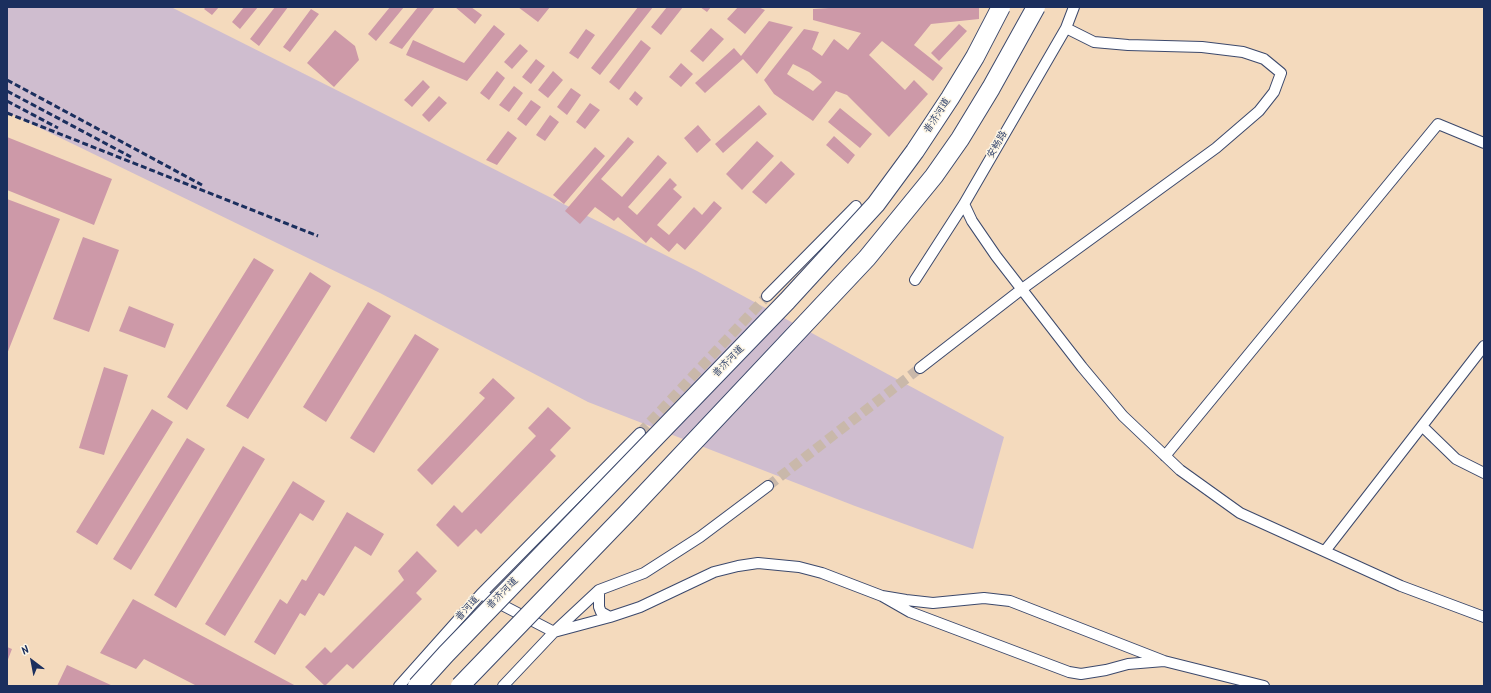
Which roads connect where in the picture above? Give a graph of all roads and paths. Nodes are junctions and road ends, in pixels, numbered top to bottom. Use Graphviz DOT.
graph roads {
  1 [pos="1001,7"];
  2 [pos="1036,7"];
  3 [pos="1074,7"];
  4 [pos="1066,28"];
  5 [pos="1484,143"];
  6 [pos="964,204"];
  7 [pos="856,206"];
  8 [pos="915,280"];
  9 [pos="1022,289"];
  10 [pos="768,296"];
  11 [pos="1484,346"];
  12 [pos="920,368"];
  13 [pos="1422,426"];
  14 [pos="640,433"];
  15 [pos="1165,456"];
  16 [pos="1484,473"];
  17 [pos="768,486"];
  18 [pos="1325,551"];
  19 [pos="599,590"];
  20 [pos="481,594"];
  21 [pos="882,596"];
  22 [pos="610,617"];
  23 [pos="1484,617"];
  24 [pos="554,632"];
  25 [pos="1164,661"];
  26 [pos="399,686"];
  27 [pos="417,686"];
  28 [pos="460,686"];
  29 [pos="504,686"];
  30 [pos="1264,686"];
  1 -- 27 [label="highway, 普济河道, bridge"];
  2 -- 28 [label="highway, bridge"];
  3 -- 4 [label="street, 安畅路"];
  4 -- 6 [label="street, 安畅路"];
  4 -- 9 [label="street"];
  5 -- 15 [label="street"];
  6 -- 8 [label="street, 安畅路"];
  6 -- 9 [label="street"];
  7 -- 10 [label="street"];
  9 -- 12 [label="street"];
  9 -- 15 [label="street"];
  11 -- 13 [label="street"];
  13 -- 16 [label="street"];
  13 -- 18 [label="street"];
  14 -- 20 [label="street"];
  15 -- 18 [label="street"];
  17 -- 19 [label="street"];
  18 -- 23 [label="street"];
  19 -- 22 [label="street"];
  19 -- 24 [label="street"];
  20 -- 24 [label="street, 普河道"];
  20 -- 26 [label="street, 普河道"];
  21 -- 22 [label="street"];
  21 -- 25 [label="street"];
  21 -- 25 [label="street"];
  22 -- 24 [label="street"];
  24 -- 29 [label="street"];
  25 -- 30 [label="street"];
}
